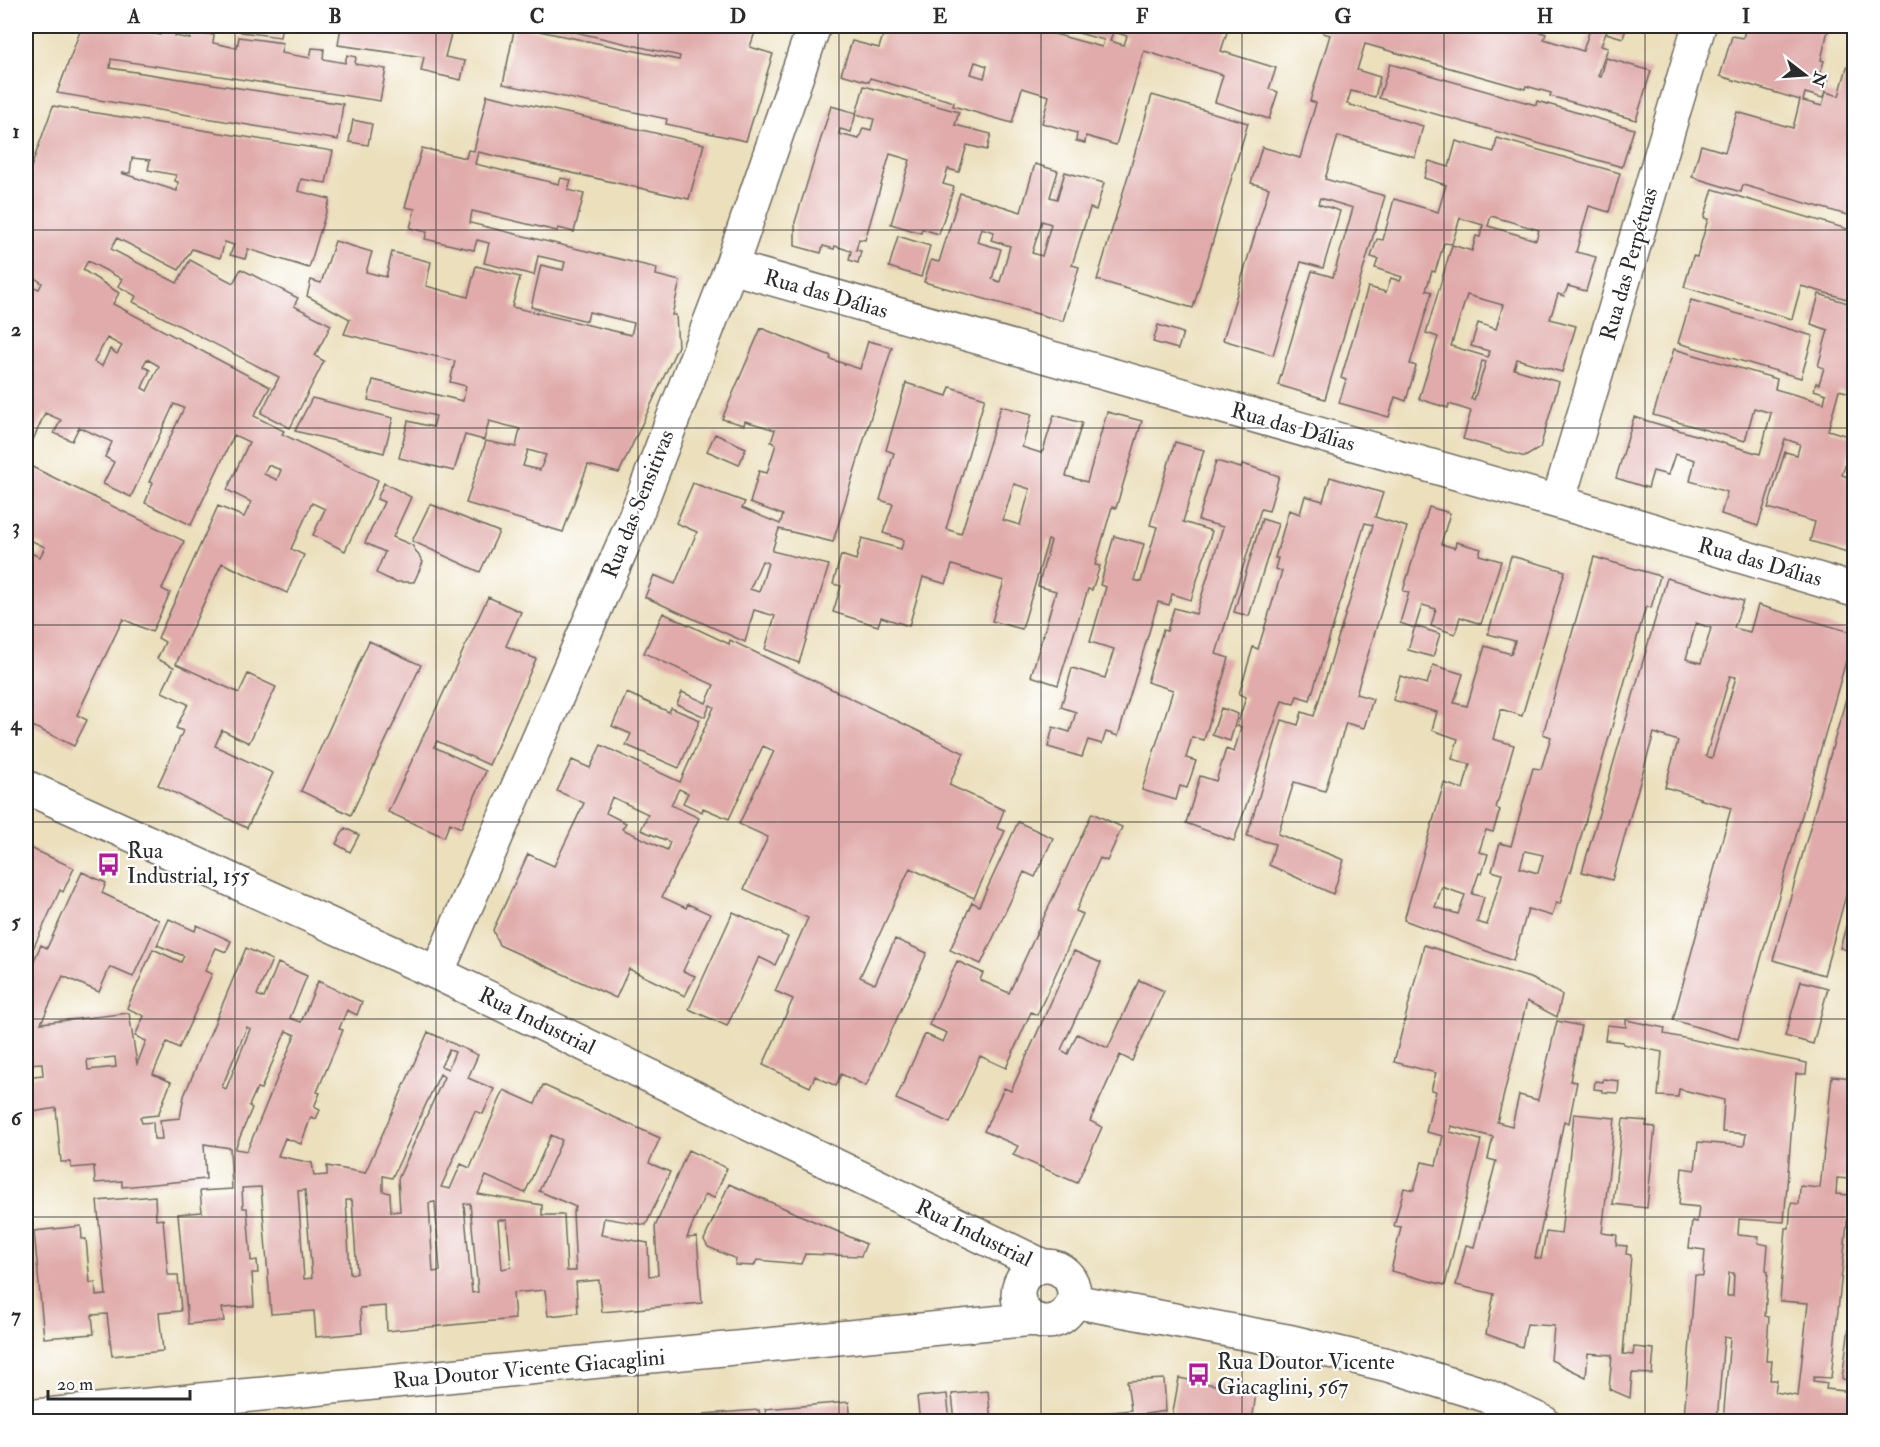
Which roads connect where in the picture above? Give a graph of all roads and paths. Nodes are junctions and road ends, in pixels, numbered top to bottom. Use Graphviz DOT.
graph roads {
  1 [pos="814,26"];
  2 [pos="1699,26"];
  3 [pos="731,267"];
  4 [pos="1558,502"];
  5 [pos="1854,590"];
  6 [pos="26,787"];
  7 [pos="438,973"];
  8 [pos="1043,1266"];
  9 [pos="1073,1301"];
  10 [pos="1033,1319"];
  11 [pos="26,1417"];
  12 [pos="1543,1422"];
  1 -- 3 [label="street, Rua das Sensitivas"];
  2 -- 4 [label="street, Rua das Perpétuas"];
  3 -- 4 [label="street, Rua das Dálias"];
  3 -- 7 [label="street, Rua das Sensitivas"];
  4 -- 5 [label="street, Rua das Dálias"];
  6 -- 7 [label="street, Rua Industrial"];
  7 -- 8 [label="street, Rua Industrial"];
  8 -- 9 [label="street"];
  8 -- 10 [label="street"];
  9 -- 10 [label="street"];
  9 -- 12 [label="street"];
  10 -- 11 [label="street, Rua Doutor Vicente Giacaglini"];
}
